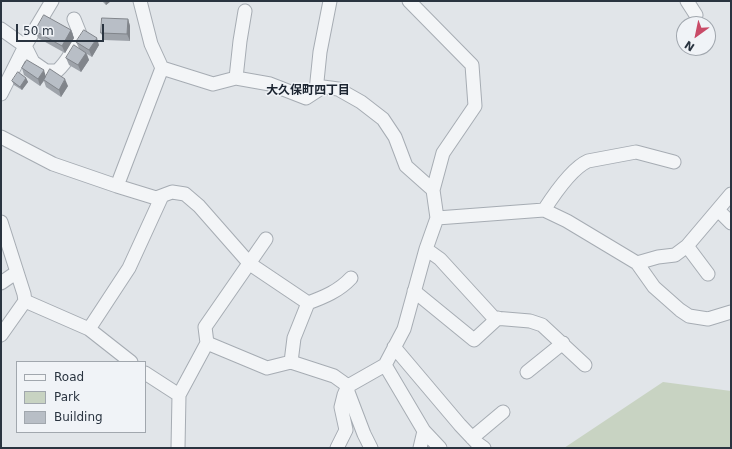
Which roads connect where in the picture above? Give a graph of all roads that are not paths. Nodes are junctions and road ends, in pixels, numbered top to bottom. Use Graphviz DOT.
graph roads {
  1 [pos="52,1"];
  2 [pos="140,1"];
  3 [pos="330,1"];
  4 [pos="408,1"];
  5 [pos="687,1"];
  6 [pos="245,11"];
  7 [pos="696,15"];
  8 [pos="74,19"];
  9 [pos="1,29"];
  10 [pos="24,46"];
  11 [pos="162,68"];
  12 [pos="236,78"];
  13 [pos="316,92"];
  14 [pos="1,94"];
  15 [pos="1,137"];
  16 [pos="674,162"];
  17 [pos="117,186"];
  18 [pos="433,190"];
  19 [pos="731,194"];
  20 [pos="162,196"];
  21 [pos="544,210"];
  22 [pos="718,210"];
  23 [pos="437,218"];
  24 [pos="1,222"];
  25 [pos="731,223"];
  26 [pos="266,239"];
  27 [pos="687,246"];
  28 [pos="426,249"];
  29 [pos="637,263"];
  30 [pos="250,264"];
  31 [pos="17,272"];
  32 [pos="708,274"];
  33 [pos="351,278"];
  34 [pos="1,283"];
  35 [pos="414,291"];
  36 [pos="25,301"];
  37 [pos="308,303"];
  38 [pos="731,312"];
  39 [pos="498,318"];
  40 [pos="89,329"];
  41 [pos="1,335"];
  42 [pos="207,343"];
  43 [pos="563,343"];
  44 [pos="394,347"];
  45 [pos="130,361"];
  46 [pos="291,362"];
  47 [pos="385,365"];
  48 [pos="585,365"];
  49 [pos="527,372"];
  50 [pos="146,374"];
  51 [pos="348,386"];
  52 [pos="179,395"];
  53 [pos="503,412"];
  54 [pos="424,431"];
  55 [pos="472,438"];
  56 [pos="178,448"];
  57 [pos="337,448"];
  58 [pos="371,448"];
  59 [pos="420,448"];
  60 [pos="440,448"];
  61 [pos="484,448"];
  1 -- 10 [label="street"];
  2 -- 11 [label="street"];
  3 -- 13 [label="street"];
  4 -- 18 [label="street"];
  5 -- 7 [label="street"];
  6 -- 12 [label="street"];
  8 -- 10 [label="street"];
  9 -- 10 [label="street"];
  10 -- 14 [label="street"];
  11 -- 12 [label="street"];
  11 -- 17 [label="street"];
  12 -- 13 [label="street"];
  13 -- 18 [label="street"];
  15 -- 17 [label="street"];
  16 -- 21 [label="street"];
  17 -- 20 [label="street"];
  18 -- 23 [label="street"];
  19 -- 22 [label="street"];
  20 -- 30 [label="street"];
  20 -- 40 [label="street"];
  21 -- 23 [label="street"];
  21 -- 29 [label="street"];
  22 -- 25 [label="street"];
  22 -- 27 [label="street"];
  23 -- 28 [label="street"];
  24 -- 31 [label="street"];
  26 -- 30 [label="street"];
  27 -- 29 [label="street"];
  27 -- 32 [label="street"];
  28 -- 35 [label="street"];
  28 -- 39 [label="street"];
  29 -- 38 [label="street"];
  30 -- 37 [label="street"];
  30 -- 42 [label="street"];
  31 -- 34 [label="street"];
  31 -- 36 [label="street"];
  33 -- 37 [label="street"];
  35 -- 39 [label="street"];
  35 -- 44 [label="street"];
  36 -- 40 [label="street"];
  36 -- 41 [label="street"];
  37 -- 46 [label="street"];
  39 -- 43 [label="street"];
  40 -- 45 [label="street"];
  42 -- 46 [label="street"];
  42 -- 52 [label="street"];
  43 -- 48 [label="street"];
  43 -- 49 [label="street"];
  44 -- 47 [label="street"];
  44 -- 55 [label="street"];
  46 -- 51 [label="street"];
  47 -- 51 [label="street"];
  47 -- 54 [label="street"];
  50 -- 52 [label="street"];
  51 -- 57 [label="street"];
  51 -- 58 [label="street"];
  52 -- 56 [label="street"];
  53 -- 55 [label="street"];
  54 -- 59 [label="street"];
  54 -- 60 [label="street"];
  55 -- 61 [label="street"];
}
